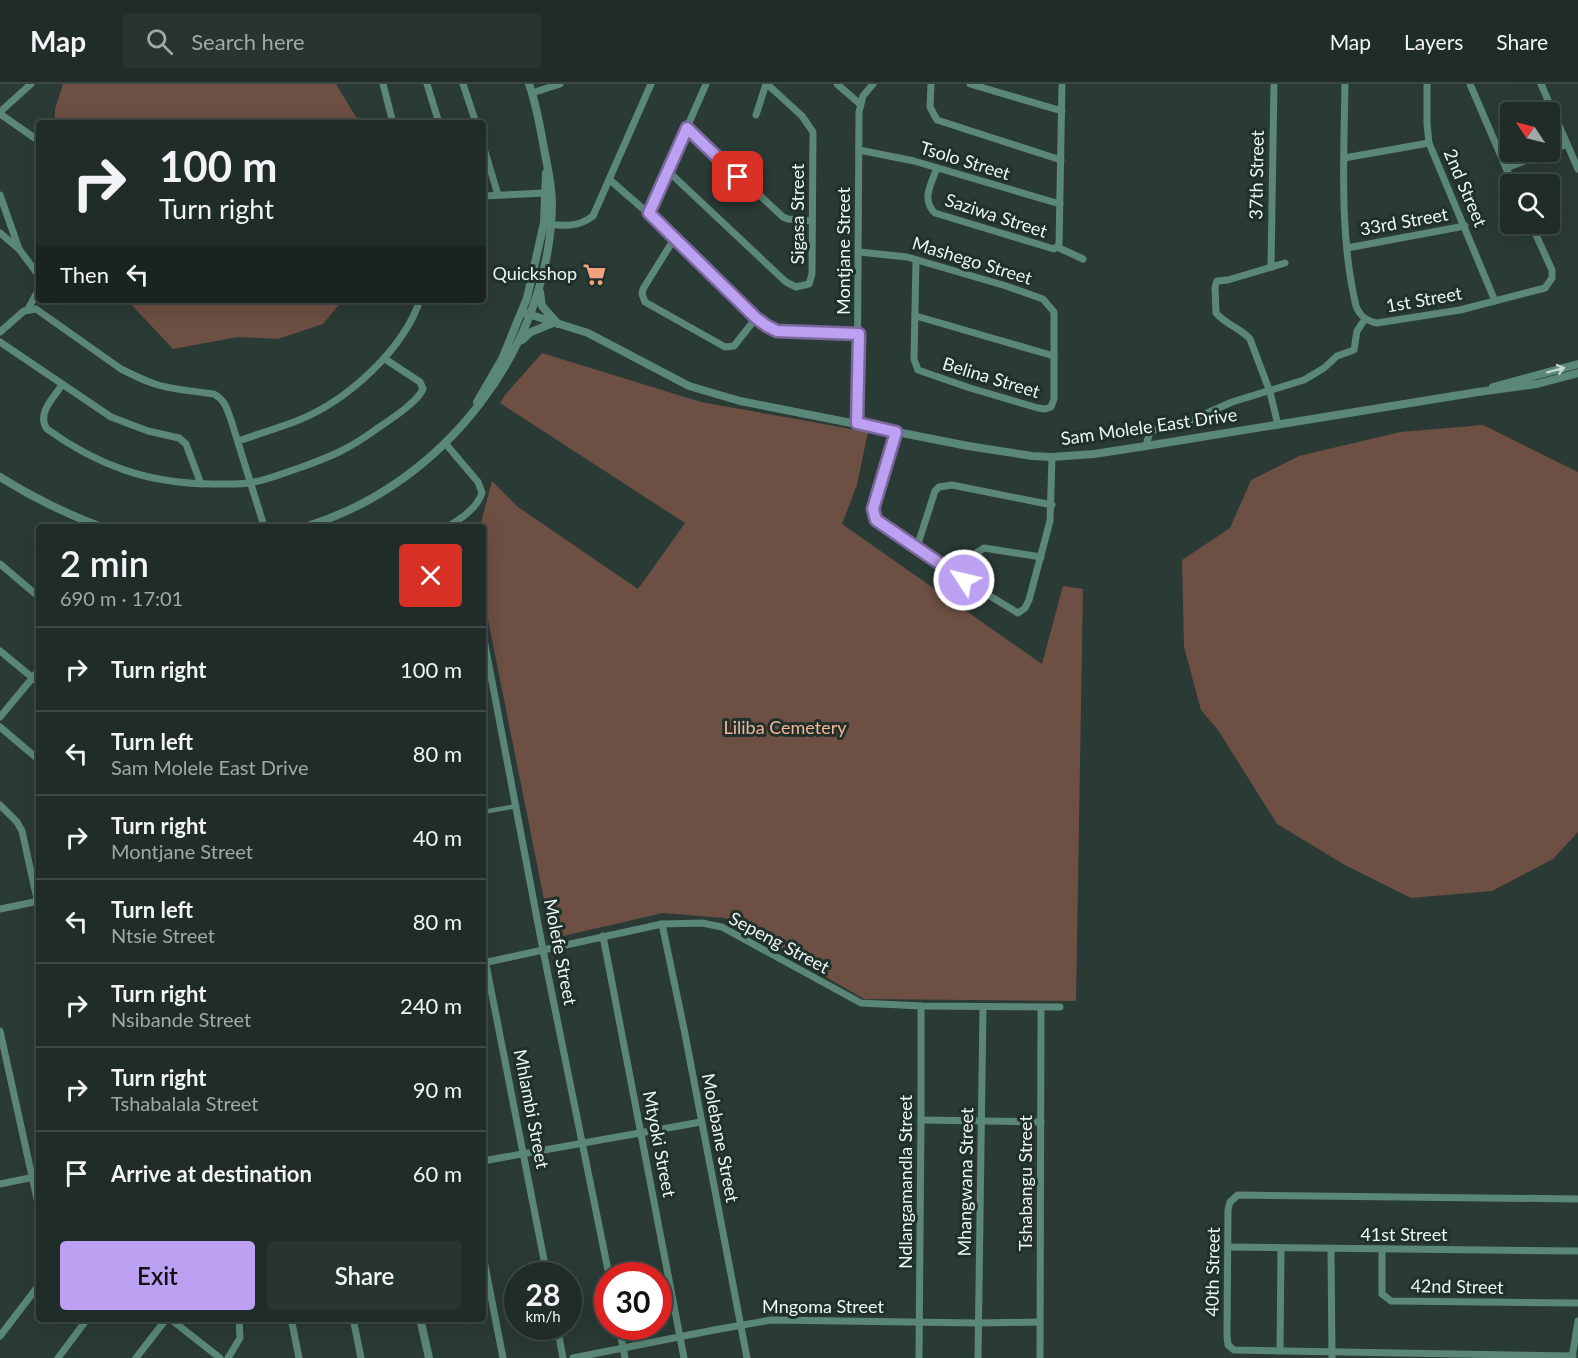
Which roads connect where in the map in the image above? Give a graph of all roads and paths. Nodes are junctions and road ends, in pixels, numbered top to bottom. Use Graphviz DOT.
graph roads {
  1 [pos="31,84"];
  2 [pos="383,84"];
  3 [pos="427,84"];
  4 [pos="463,84"];
  5 [pos="529,84"];
  6 [pos="560,84"];
  7 [pos="651,84"];
  8 [pos="706,84"];
  9 [pos="767,84"];
  10 [pos="837,84"];
  11 [pos="873,84"];
  12 [pos="930,84"];
  13 [pos="970,84"];
  14 [pos="1062,84"];
  15 [pos="1274,84"];
  16 [pos="1345,84"];
  17 [pos="1427,84"];
  18 [pos="1470,84"];
  19 [pos="1541,84"];
  20 [pos="532,93"];
  21 [pos="860,104"];
  22 [pos="1062,111"];
  23 [pos="0,113"];
  24 [pos="756,115"];
  25 [pos="392,120"];
  26 [pos="438,120"];
  27 [pos="475,120"];
  28 [pos="687,128"];
  29 [pos="36,139"];
  30 [pos="1429,143"];
  31 [pos="1567,144"];
  32 [pos="1560,147"];
  33 [pos="860,150"];
  34 [pos="486,155"];
  35 [pos="1344,158"];
  36 [pos="546,159"];
  37 [pos="1061,159"];
  38 [pos="1521,162"];
  39 [pos="937,168"];
  40 [pos="1506,168"];
  41 [pos="1578,169"];
  42 [pos="669,172"];
  43 [pos="1509,174"];
  44 [pos="610,180"];
  45 [pos="545,193"];
  46 [pos="498,195"];
  47 [pos="486,196"];
  48 [pos="0,197"];
  49 [pos="1060,204"];
  50 [pos="649,213"];
  51 [pos="812,221"];
  52 [pos="547,224"];
  53 [pos="1465,226"];
  54 [pos="0,233"];
  55 [pos="1536,234"];
  56 [pos="674,238"];
  57 [pos="1058,246"];
  58 [pos="1347,248"];
  59 [pos="19,249"];
  60 [pos="859,252"];
  61 [pos="1083,259"];
  62 [pos="916,260"];
  63 [pos="1285,263"];
  64 [pos="1271,267"];
  65 [pos="36,272"];
  66 [pos="540,283"];
  67 [pos="36,294"];
  68 [pos="1496,301"];
  69 [pos="419,303"];
  70 [pos="28,309"];
  71 [pos="526,314"];
  72 [pos="916,316"];
  73 [pos="756,318"];
  74 [pos="1365,319"];
  75 [pos="556,324"];
  76 [pos="0,332"];
  77 [pos="859,334"];
  78 [pos="0,342"];
  79 [pos="517,345"];
  80 [pos="1053,356"];
  81 [pos="385,359"];
  82 [pos="1578,364"];
  83 [pos="1578,373"];
  84 [pos="62,385"];
  85 [pos="1270,392"];
  86 [pos="1478,392"];
  87 [pos="1054,399"];
  88 [pos="471,413"];
  89 [pos="857,423"];
  90 [pos="1278,425"];
  91 [pos="896,432"];
  92 [pos="238,441"];
  93 [pos="445,443"];
  94 [pos="1146,446"];
  95 [pos="1052,457"];
  96 [pos="0,477"];
  97 [pos="252,483"];
  98 [pos="201,484"];
  99 [pos="1052,505"];
  100 [pos="461,523"];
  101 [pos="94,524"];
  102 [pos="263,524"];
  103 [pos="312,524"];
  104 [pos="917,547"];
  105 [pos="1041,557"];
  106 [pos="0,564"];
  107 [pos="964,580"];
  108 [pos="36,594"];
  109 [pos="486,649"];
  110 [pos="0,651"];
  111 [pos="36,673"];
  112 [pos="32,678"];
  113 [pos="36,681"];
  114 [pos="0,717"];
  115 [pos="0,727"];
  116 [pos="36,757"];
  117 [pos="0,805"];
  118 [pos="517,806"];
  119 [pos="486,812"];
  120 [pos="36,890"];
  121 [pos="36,903"];
  122 [pos="0,909"];
  123 [pos="662,924"];
  124 [pos="603,936"];
  125 [pos="543,950"];
  126 [pos="486,962"];
  127 [pos="486,972"];
  128 [pos="921,1006"];
  129 [pos="983,1007"];
  130 [pos="1060,1007"];
  131 [pos="1041,1008"];
  132 [pos="0,1031"];
  133 [pos="3,1062"];
  134 [pos="921,1120"];
  135 [pos="982,1121"];
  136 [pos="701,1122"];
  137 [pos="1041,1122"];
  138 [pos="642,1132"];
  139 [pos="584,1142"];
  140 [pos="524,1154"];
  141 [pos="486,1160"];
  142 [pos="35,1176"];
  143 [pos="0,1184"];
  144 [pos="1578,1199"];
  145 [pos="1229,1247"];
  146 [pos="1281,1249"];
  147 [pos="1331,1250"];
  148 [pos="1382,1250"];
  149 [pos="1578,1251"];
  150 [pos="545,1262"];
  151 [pos="607,1262"];
  152 [pos="486,1270"];
  153 [pos="36,1289"];
  154 [pos="1578,1304"];
  155 [pos="1578,1321"];
  156 [pos="84,1322"];
  157 [pos="165,1322"];
  158 [pos="173,1322"];
  159 [pos="238,1322"];
  160 [pos="292,1322"];
  161 [pos="354,1322"];
  162 [pos="421,1322"];
  163 [pos="920,1322"];
  164 [pos="1040,1322"];
  165 [pos="978,1323"];
  166 [pos="741,1325"];
  167 [pos="0,1336"];
  168 [pos="680,1336"];
  169 [pos="560,1340"];
  170 [pos="622,1340"];
  171 [pos="623,1347"];
  172 [pos="1280,1352"];
  173 [pos="1332,1355"];
  174 [pos="1573,1357"];
  175 [pos="58,1358"];
  176 [pos="136,1358"];
  177 [pos="220,1358"];
  178 [pos="228,1358"];
  179 [pos="299,1358"];
  180 [pos="361,1358"];
  181 [pos="429,1358"];
  182 [pos="503,1358"];
  183 [pos="563,1358"];
  184 [pos="573,1358"];
  185 [pos="625,1358"];
  186 [pos="684,1358"];
  187 [pos="747,1358"];
  188 [pos="919,1358"];
  189 [pos="978,1358"];
  190 [pos="1040,1358"];
  1 -- 23 [label="street"];
  2 -- 25 [label="street"];
  3 -- 26 [label="street"];
  4 -- 27 [label="street"];
  5 -- 20 [label="street"];
  6 -- 20 [label="street"];
  7 -- 44 [label="street"];
  8 -- 28 [label="street"];
  9 -- 24 [label="street"];
  9 -- 51 [label="street, Sigasa Street"];
  10 -- 21 [label="street"];
  11 -- 21 [label="street"];
  12 -- 37 [label="street"];
  13 -- 22 [label="street"];
  14 -- 22 [label="street"];
  15 -- 64 [label="street, 37th Street"];
  16 -- 35 [label="street, 1st Street"];
  17 -- 30 [label="street, 2nd Street"];
  18 -- 40 [label="street"];
  19 -- 31 [label="street"];
  20 -- 36 [label="street"];
  21 -- 33 [label="street, Montjane Street"];
  22 -- 37 [label="street"];
  23 -- 29 [label="street"];
  28 -- 42 [label="street"];
  28 -- 51 [label="street"];
  30 -- 35 [label="street"];
  30 -- 53 [label="street, 2nd Street"];
  31 -- 32 [label="street"];
  31 -- 41 [label="street"];
  33 -- 39 [label="street, Tsolo Street"];
  33 -- 60 [label="street, Montjane Street"];
  34 -- 46 [label="street"];
  35 -- 58 [label="street, 1st Street"];
  36 -- 45 [label="street"];
  36 -- 52 [label="street"];
  37 -- 49 [label="street"];
  38 -- 40 [label="street"];
  39 -- 49 [label="street, Tsolo Street"];
  39 -- 57 [label="street, Saziwa Street"];
  40 -- 43 [label="street"];
  42 -- 50 [label="street"];
  42 -- 51 [label="street, Sigasa Street"];
  44 -- 50 [label="street"];
  44 -- 52 [label="street"];
  45 -- 46 [label="street"];
  45 -- 52 [label="street"];
  46 -- 47 [label="street"];
  48 -- 59 [label="street"];
  49 -- 57 [label="street"];
  50 -- 56 [label="street"];
  52 -- 66 [label="street"];
  52 -- 71 [label="street"];
  53 -- 58 [label="street, 33rd Street"];
  53 -- 68 [label="street, 2nd Street"];
  54 -- 59 [label="street"];
  55 -- 68 [label="street, 1st Street"];
  56 -- 73 [label="street"];
  56 -- 73 [label="street"];
  57 -- 61 [label="street, Saziwa Street"];
  58 -- 74 [label="street, 1st Street"];
  59 -- 65 [label="street"];
  60 -- 62 [label="street, Mashego Street"];
  60 -- 77 [label="street, Montjane Street"];
  62 -- 72 [label="street, Belina Street"];
  62 -- 80 [label="street, Mashego Street"];
  63 -- 64 [label="street"];
  64 -- 85 [label="street"];
  66 -- 71 [label="street"];
  66 -- 75 [label="street"];
  67 -- 70 [label="street"];
  68 -- 74 [label="street, 1st Street"];
  69 -- 81 [label="street"];
  70 -- 76 [label="street"];
  70 -- 92 [label="street"];
  71 -- 75 [label="street, Sam Molele East Drive"];
  71 -- 79 [label="street"];
  71 -- 88 [label="street"];
  72 -- 80 [label="street"];
  72 -- 87 [label="street, Belina Street"];
  73 -- 77 [label="street"];
  74 -- 85 [label="street"];
  75 -- 79 [label="street"];
  75 -- 89 [label="street, Sam Molele East Drive"];
  77 -- 89 [label="street, Montjane Street"];
  78 -- 84 [label="street"];
  79 -- 88 [label="street"];
  80 -- 87 [label="street, Mashego Street"];
  81 -- 92 [label="street"];
  81 -- 97 [label="street"];
  86 -- 82 [label="street, Sam Molele East Drive, one-way"];
  83 -- 86 [label="street, Sam Molele East Drive"];
  84 -- 98 [label="street"];
  84 -- 98 [label="street"];
  85 -- 90 [label="street"];
  85 -- 94 [label="street"];
  86 -- 90 [label="street, Sam Molele East Drive"];
  88 -- 93 [label="street"];
  89 -- 91 [label="street, Sam Molele East Drive"];
  90 -- 94 [label="street, Sam Molele East Drive"];
  91 -- 95 [label="street, Sam Molele East Drive"];
  91 -- 104 [label="street"];
  92 -- 97 [label="street"];
  93 -- 100 [label="street"];
  93 -- 103 [label="street"];
  94 -- 95 [label="street, Sam Molele East Drive"];
  95 -- 99 [label="street"];
  96 -- 101 [label="street"];
  97 -- 98 [label="street"];
  97 -- 102 [label="street"];
  99 -- 104 [label="street"];
  99 -- 105 [label="street"];
  104 -- 107 [label="street"];
  105 -- 107 [label="street"];
  105 -- 107 [label="street"];
  106 -- 108 [label="street"];
  109 -- 118 [label="street, Molefe Street"];
  110 -- 112 [label="street"];
  111 -- 112 [label="street"];
  112 -- 113 [label="street"];
  112 -- 114 [label="street"];
  115 -- 116 [label="street"];
  117 -- 120 [label="street"];
  118 -- 119 [label="street"];
  118 -- 125 [label="street, Molefe Street"];
  121 -- 122 [label="street"];
  123 -- 124 [label="street, Sepeng Street"];
  123 -- 128 [label="street, Sepeng Street"];
  123 -- 136 [label="street, Molebane Street"];
  124 -- 125 [label="street, Sepeng Street"];
  124 -- 138 [label="street, Mtyoki Street"];
  125 -- 126 [label="street, Sepeng Street"];
  125 -- 139 [label="street, Molefe Street"];
  127 -- 140 [label="street, Mhlambi Street"];
  128 -- 129 [label="street, Sepeng Street"];
  128 -- 134 [label="street, Ndlangamandla Street"];
  129 -- 131 [label="street, Sepeng Street"];
  129 -- 135 [label="street, Mhangwana Street"];
  130 -- 131 [label="street, Sepeng Street"];
  131 -- 137 [label="street, Tshabangu Street"];
  132 -- 133 [label="street"];
  133 -- 142 [label="street"];
  134 -- 135 [label="street"];
  134 -- 163 [label="street, Ndlangamandla Street"];
  135 -- 137 [label="street"];
  135 -- 165 [label="street, Mhangwana Street"];
  136 -- 138 [label="street"];
  136 -- 166 [label="street, Molebane Street"];
  137 -- 164 [label="street, Tshabangu Street"];
  138 -- 139 [label="street"];
  138 -- 168 [label="street, Mtyoki Street"];
  139 -- 140 [label="street"];
  139 -- 151 [label="street, Molefe Street"];
  140 -- 141 [label="street"];
  140 -- 150 [label="street, Mhlambi Street"];
  142 -- 143 [label="street"];
  144 -- 145 [label="street, 40th Street"];
  145 -- 146 [label="street, 41st Street"];
  145 -- 172 [label="street, 40th Street"];
  146 -- 147 [label="street, 41st Street"];
  146 -- 172 [label="street"];
  147 -- 148 [label="street, 41st Street"];
  147 -- 173 [label="street"];
  148 -- 149 [label="street, 41st Street"];
  148 -- 154 [label="street, 42nd Street"];
  152 -- 182 [label="street"];
  153 -- 167 [label="street"];
  155 -- 174 [label="street"];
  156 -- 175 [label="street"];
  157 -- 176 [label="street"];
  158 -- 177 [label="street"];
  159 -- 178 [label="street"];
  160 -- 179 [label="street"];
  161 -- 180 [label="street"];
  162 -- 181 [label="street"];
  163 -- 165 [label="street, Mngoma Street"];
  163 -- 166 [label="street, Mngoma Street"];
  163 -- 188 [label="street, Ndlangamandla Street"];
  164 -- 165 [label="street, Mngoma Street"];
  164 -- 190 [label="street, Tshabangu Street"];
  165 -- 189 [label="street, Mhangwana Street"];
  166 -- 168 [label="street, Mngoma Street"];
  166 -- 187 [label="street, Molebane Street"];
  168 -- 171 [label="street, Mngoma Street"];
  168 -- 186 [label="street, Mtyoki Street"];
  169 -- 183 [label="street"];
  170 -- 171 [label="street"];
  171 -- 184 [label="street, Mngoma Street"];
  171 -- 185 [label="street"];
  172 -- 173 [label="street, 40th Street"];
  173 -- 174 [label="street, 40th Street"];
}
